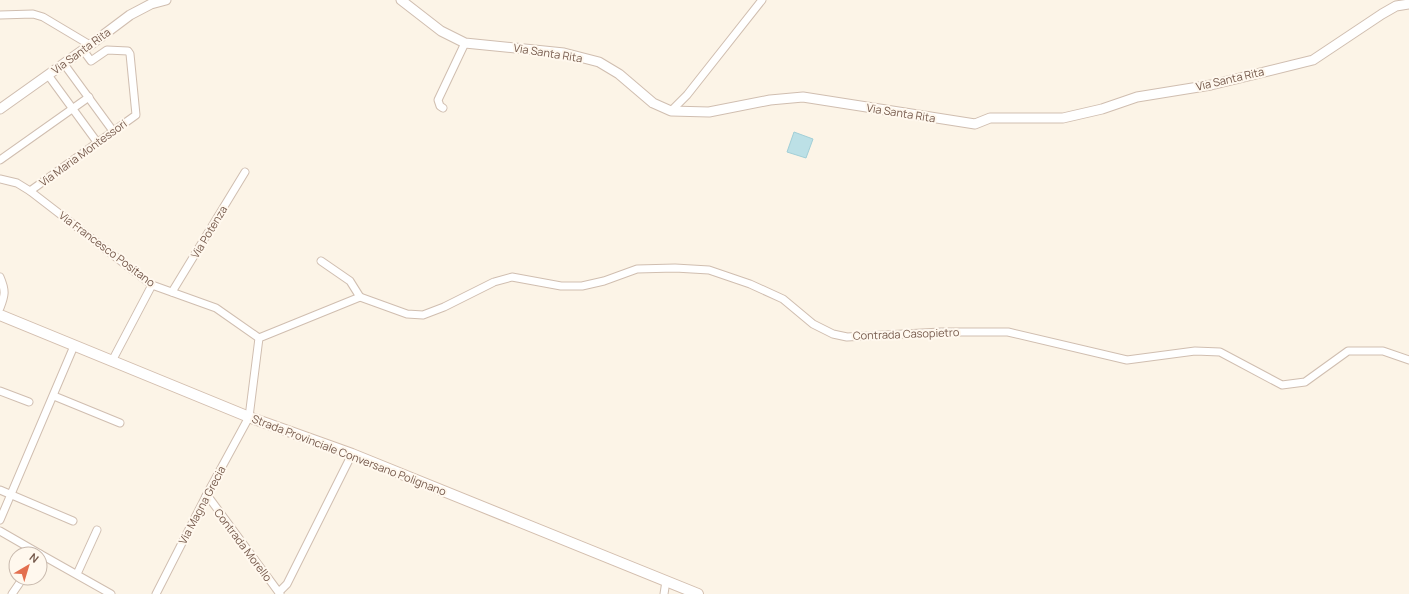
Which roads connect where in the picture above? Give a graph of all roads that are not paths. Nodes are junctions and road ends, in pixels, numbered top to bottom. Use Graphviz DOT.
graph roads {
  1 [pos="166,0"];
  2 [pos="401,0"];
  3 [pos="762,0"];
  4 [pos="149,2"];
  5 [pos="1409,4"];
  6 [pos="0,15"];
  7 [pos="465,43"];
  8 [pos="86,48"];
  9 [pos="64,64"];
  10 [pos="48,75"];
  11 [pos="89,98"];
  12 [pos="443,108"];
  13 [pos="0,109"];
  14 [pos="72,109"];
  15 [pos="671,111"];
  16 [pos="114,131"];
  17 [pos="97,142"];
  18 [pos="0,160"];
  19 [pos="245,172"];
  20 [pos="0,178"];
  21 [pos="30,191"];
  22 [pos="321,261"];
  23 [pos="0,277"];
  24 [pos="152,285"];
  25 [pos="172,292"];
  26 [pos="360,296"];
  27 [pos="0,308"];
  28 [pos="0,315"];
  29 [pos="259,338"];
  30 [pos="74,346"];
  31 [pos="1409,360"];
  32 [pos="112,361"];
  33 [pos="0,391"];
  34 [pos="54,396"];
  35 [pos="29,402"];
  36 [pos="249,417"];
  37 [pos="120,422"];
  38 [pos="352,454"];
  39 [pos="0,490"];
  40 [pos="11,494"];
  41 [pos="206,496"];
  42 [pos="0,520"];
  43 [pos="73,521"];
  44 [pos="0,530"];
  45 [pos="97,530"];
  46 [pos="27,546"];
  47 [pos="48,558"];
  48 [pos="77,574"];
  49 [pos="666,581"];
  50 [pos="279,593"];
  51 [pos="110,594"];
  52 [pos="156,594"];
  53 [pos="664,594"];
  54 [pos="698,594"];
  1 -- 4 [label="street, Via Santa Rita"];
  2 -- 7 [label="street, Via Santa Rita"];
  3 -- 15 [label="street"];
  4 -- 8 [label="street, Via Santa Rita"];
  5 -- 15 [label="street, Via Santa Rita"];
  6 -- 8 [label="street"];
  7 -- 12 [label="street"];
  7 -- 15 [label="street, Via Santa Rita"];
  8 -- 9 [label="street, Via Santa Rita"];
  8 -- 16 [label="street, Via Maria Montessori"];
  9 -- 10 [label="street, Via Santa Rita"];
  9 -- 11 [label="street"];
  10 -- 13 [label="street, Via Santa Rita"];
  10 -- 14 [label="street"];
  11 -- 14 [label="street"];
  11 -- 16 [label="street"];
  14 -- 17 [label="street"];
  14 -- 18 [label="street"];
  16 -- 17 [label="street, Via Maria Montessori"];
  17 -- 21 [label="street, Via Maria Montessori"];
  19 -- 25 [label="street, Via Potenza"];
  20 -- 21 [label="street, Via Francesco Positano"];
  21 -- 24 [label="street, Via Francesco Positano"];
  22 -- 26 [label="street"];
  23 -- 27 [label="street"];
  24 -- 25 [label="street, Via Francesco Positano"];
  24 -- 32 [label="street"];
  25 -- 29 [label="street, Via Francesco Positano"];
  26 -- 29 [label="street"];
  26 -- 31 [label="street, Contrada Casopietro"];
  28 -- 30 [label="main road, Strada Provinciale Conversano Polignano"];
  29 -- 36 [label="street"];
  30 -- 32 [label="main road, Strada Provinciale Conversano Polignano"];
  30 -- 34 [label="street"];
  32 -- 36 [label="main road, Strada Provinciale Conversano Polignano"];
  33 -- 35 [label="street"];
  34 -- 37 [label="street"];
  34 -- 40 [label="street"];
  36 -- 38 [label="main road, Strada Provinciale Conversano Polignano"];
  36 -- 41 [label="street, Via Magna Grecia"];
  38 -- 49 [label="main road, Strada Provinciale Conversano Polignano"];
  38 -- 50 [label="street"];
  39 -- 40 [label="street"];
  40 -- 42 [label="street"];
  40 -- 43 [label="street"];
  41 -- 50 [label="street, Contrada Morello"];
  41 -- 52 [label="street, Via Magna Grecia"];
  44 -- 46 [label="street"];
  45 -- 48 [label="street"];
  47 -- 48 [label="street"];
  48 -- 51 [label="street"];
  49 -- 53 [label="street"];
  49 -- 54 [label="main road, Strada Provinciale Conversano Polignano"];
}
